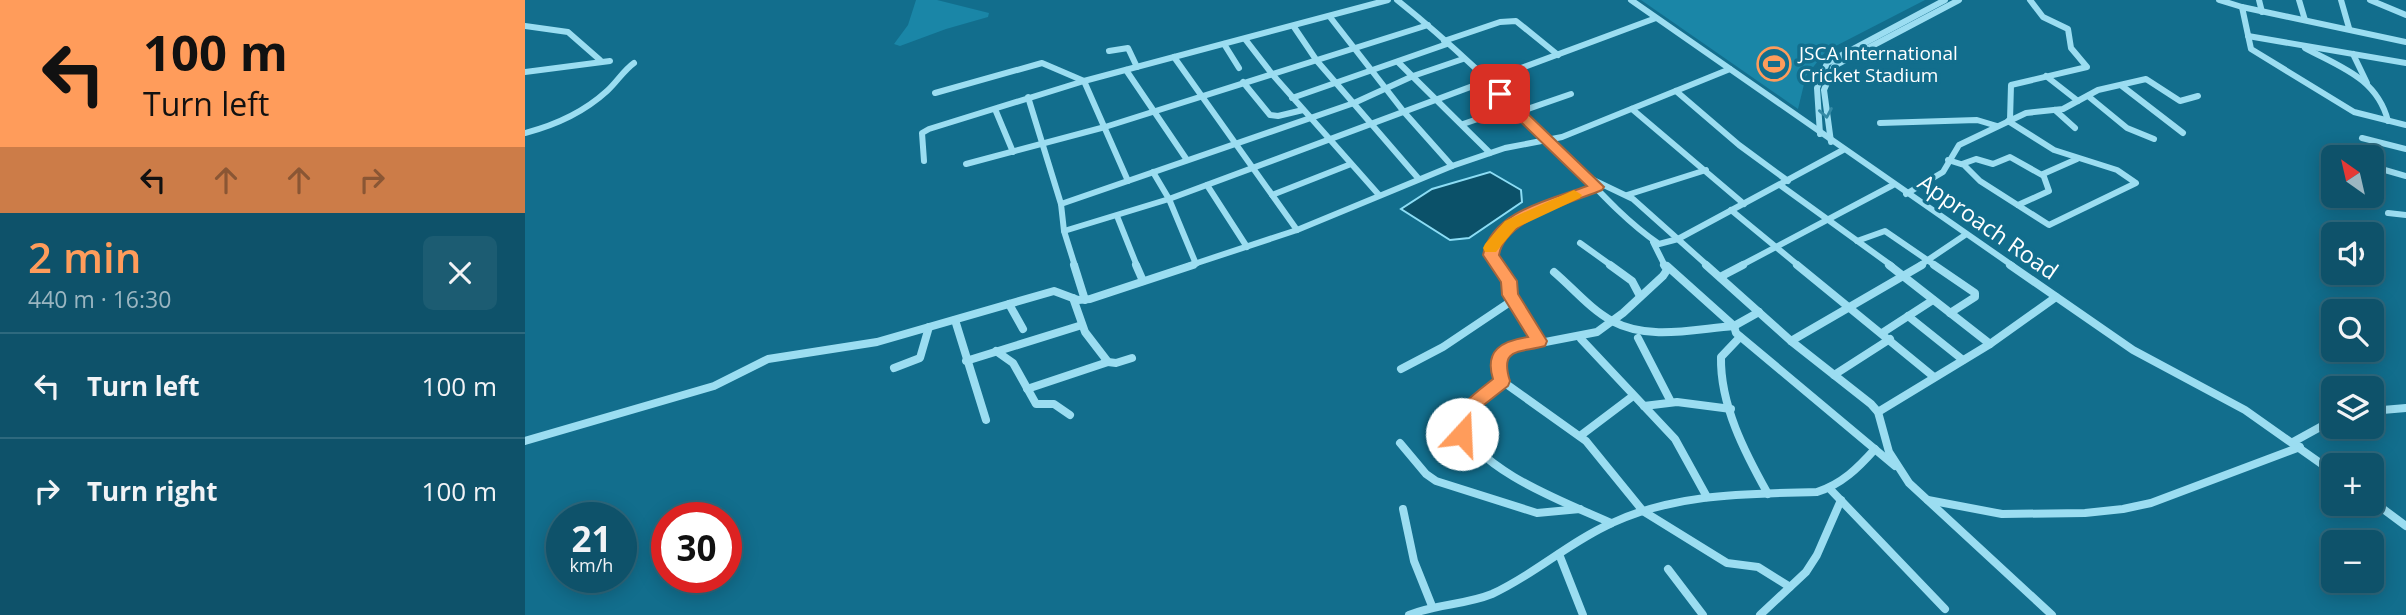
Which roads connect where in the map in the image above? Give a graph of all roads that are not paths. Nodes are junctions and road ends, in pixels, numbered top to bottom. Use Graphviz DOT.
graph roads {
  1 [pos="1388,0"];
  2 [pos="1397,0"];
  3 [pos="1631,0"];
  4 [pos="1945,0"];
  5 [pos="1959,0"];
  6 [pos="2030,0"];
  7 [pos="2219,0"];
  8 [pos="2259,0"];
  9 [pos="2299,0"];
  10 [pos="2341,0"];
  11 [pos="2370,0"];
  12 [pos="2242,7"];
  13 [pos="2402,9"];
  14 [pos="2262,12"];
  15 [pos="2406,15"];
  16 [pos="1330,17"];
  17 [pos="1656,18"];
  18 [pos="2305,20"];
  19 [pos="525,26"];
  20 [pos="1428,26"];
  21 [pos="1294,27"];
  22 [pos="2349,28"];
  23 [pos="2248,36"];
  24 [pos="1245,39"];
  25 [pos="2406,42"];
  26 [pos="1445,43"];
  27 [pos="1224,44"];
  28 [pos="2299,44"];
  29 [pos="1355,49"];
  30 [pos="1109,51"];
  31 [pos="2353,54"];
  32 [pos="1558,55"];
  33 [pos="1174,57"];
  34 [pos="1463,59"];
  35 [pos="600,61"];
  36 [pos="610,61"];
  37 [pos="1317,61"];
  38 [pos="1398,62"];
  39 [pos="634,63"];
  40 [pos="2406,63"];
  41 [pos="1137,67"];
  42 [pos="1239,68"];
  43 [pos="1126,69"];
  44 [pos="1730,69"];
  45 [pos="1372,71"];
  46 [pos="525,72"];
  47 [pos="1272,74"];
  48 [pos="1413,76"];
  49 [pos="2046,76"];
  50 [pos="1084,81"];
  51 [pos="1486,81"];
  52 [pos="1243,82"];
  53 [pos="1336,83"];
  54 [pos="2121,85"];
  55 [pos="2369,87"];
  56 [pos="1385,88"];
  57 [pos="1676,91"];
  58 [pos="935,93"];
  59 [pos="1571,94"];
  60 [pos="1203,96"];
  61 [pos="2088,96"];
  62 [pos="2198,96"];
  63 [pos="1028,97"];
  64 [pos="1292,98"];
  65 [pos="1438,99"];
  66 [pos="2078,102"];
  67 [pos="1354,103"];
  68 [pos="995,109"];
  69 [pos="1516,109"];
  70 [pos="1632,109"];
  71 [pos="1303,110"];
  72 [pos="2054,110"];
  73 [pos="1154,112"];
  74 [pos="1404,112"];
  75 [pos="1310,118"];
  76 [pos="2009,120"];
  77 [pos="2388,121"];
  78 [pos="1373,124"];
  79 [pos="1463,124"];
  80 [pos="1881,124"];
  81 [pos="2406,125"];
  82 [pos="1997,126"];
  83 [pos="1105,127"];
  84 [pos="2075,128"];
  85 [pos="525,133"];
  86 [pos="2183,133"];
  87 [pos="1820,134"];
  88 [pos="2362,138"];
  89 [pos="2154,139"];
  90 [pos="1330,140"];
  91 [pos="1550,140"];
  92 [pos="1831,142"];
  93 [pos="1235,143"];
  94 [pos="1044,144"];
  95 [pos="2406,149"];
  96 [pos="1843,150"];
  97 [pos="1013,152"];
  98 [pos="1490,153"];
  99 [pos="2077,159"];
  100 [pos="1187,160"];
  101 [pos="1948,160"];
  102 [pos="924,161"];
  103 [pos="966,164"];
  104 [pos="1351,164"];
  105 [pos="1962,164"];
  106 [pos="1453,166"];
  107 [pos="1253,168"];
  108 [pos="1706,170"];
  109 [pos="2384,170"];
  110 [pos="1153,172"];
  111 [pos="2042,175"];
  112 [pos="1585,176"];
  113 [pos="2406,176"];
  114 [pos="1418,178"];
  115 [pos="1128,181"];
  116 [pos="1788,181"];
  117 [pos="1207,185"];
  118 [pos="1780,185"];
  119 [pos="1893,185"];
  120 [pos="1597,187"];
  121 [pos="1906,194"];
  122 [pos="1272,195"];
  123 [pos="1379,195"];
  124 [pos="1627,195"];
  125 [pos="1169,199"];
  126 [pos="1061,204"];
  127 [pos="1744,204"];
  128 [pos="2018,205"];
  129 [pos="1731,211"];
  130 [pos="2388,213"];
  131 [pos="2406,215"];
  132 [pos="1117,216"];
  133 [pos="1826,220"];
  134 [pos="1297,230"];
  135 [pos="1064,232"];
  136 [pos="1965,235"];
  137 [pos="1678,239"];
  138 [pos="1857,241"];
  139 [pos="1653,242"];
  140 [pos="1580,243"];
  141 [pos="1247,247"];
  142 [pos="1774,247"];
  143 [pos="1927,261"];
  144 [pos="1196,264"];
  145 [pos="1666,265"];
  146 [pos="1555,272"];
  147 [pos="1905,276"];
  148 [pos="1720,277"];
  149 [pos="1143,281"];
  150 [pos="1640,296"];
  151 [pos="2056,298"];
  152 [pos="1073,299"];
  153 [pos="1084,300"];
  154 [pos="1513,300"];
  155 [pos="1933,300"];
  156 [pos="1009,304"];
  157 [pos="1851,306"];
  158 [pos="1759,312"];
  159 [pos="1950,313"];
  160 [pos="1908,316"];
  161 [pos="955,320"];
  162 [pos="1613,322"];
  163 [pos="1081,325"];
  164 [pos="1734,326"];
  165 [pos="929,327"];
  166 [pos="1023,329"];
  167 [pos="1882,333"];
  168 [pos="1740,337"];
  169 [pos="1638,338"];
  170 [pos="1581,339"];
  171 [pos="1890,340"];
  172 [pos="1539,341"];
  173 [pos="1791,341"];
  174 [pos="1990,344"];
  175 [pos="996,351"];
  176 [pos="1132,358"];
  177 [pos="1963,360"];
  178 [pos="966,361"];
  179 [pos="1108,362"];
  180 [pos="894,368"];
  181 [pos="1401,369"];
  182 [pos="1834,375"];
  183 [pos="1934,377"];
  184 [pos="1502,381"];
  185 [pos="1027,389"];
  186 [pos="1633,396"];
  187 [pos="1670,400"];
  188 [pos="1644,407"];
  189 [pos="2406,408"];
  190 [pos="1731,409"];
  191 [pos="2384,410"];
  192 [pos="1878,411"];
  193 [pos="1070,415"];
  194 [pos="986,420"];
  195 [pos="2321,428"];
  196 [pos="1580,436"];
  197 [pos="525,441"];
  198 [pos="1400,443"];
  199 [pos="2296,444"];
  200 [pos="1875,449"];
  201 [pos="2321,462"];
  202 [pos="1898,469"];
  203 [pos="1830,489"];
  204 [pos="1768,494"];
  205 [pos="1707,497"];
  206 [pos="1841,500"];
  207 [pos="1927,500"];
  208 [pos="1581,508"];
  209 [pos="1403,509"];
  210 [pos="2384,510"];
  211 [pos="1643,511"];
  212 [pos="1611,523"];
  213 [pos="2406,526"];
  214 [pos="1559,554"];
  215 [pos="1668,569"];
  216 [pos="1790,587"];
  217 [pos="1432,606"];
  218 [pos="1945,610"];
  219 [pos="1409,615"];
  220 [pos="1583,615"];
  221 [pos="1703,615"];
  222 [pos="1760,615"];
  223 [pos="2052,615"];
  1 -- 16 [label="street"];
  2 -- 20 [label="street"];
  3 -- 17 [label="street, Approach Road"];
  4 -- 87 [label="street"];
  5 -- 92 [label="street, one-way"];
  6 -- 49 [label="street"];
  7 -- 12 [label="street"];
  8 -- 14 [label="street"];
  9 -- 18 [label="street"];
  10 -- 22 [label="street"];
  11 -- 13 [label="street"];
  12 -- 14 [label="street"];
  12 -- 23 [label="street"];
  13 -- 15 [label="street"];
  14 -- 18 [label="street"];
  16 -- 21 [label="street"];
  16 -- 29 [label="street"];
  17 -- 32 [label="street"];
  17 -- 44 [label="street, Approach Road"];
  18 -- 22 [label="street"];
  19 -- 35 [label="street"];
  20 -- 26 [label="street"];
  20 -- 29 [label="street"];
  21 -- 24 [label="street"];
  21 -- 37 [label="street"];
  22 -- 25 [label="street"];
  23 -- 28 [label="street"];
  23 -- 77 [label="street"];
  24 -- 27 [label="street"];
  24 -- 47 [label="street"];
  26 -- 32 [label="street"];
  26 -- 34 [label="street"];
  26 -- 38 [label="street"];
  27 -- 33 [label="street"];
  27 -- 42 [label="street"];
  28 -- 31 [label="street"];
  28 -- 55 [label="street"];
  29 -- 37 [label="street"];
  29 -- 45 [label="street"];
  30 -- 41 [label="street"];
  31 -- 40 [label="street"];
  31 -- 55 [label="street"];
  32 -- 51 [label="street"];
  33 -- 41 [label="street"];
  33 -- 60 [label="street"];
  34 -- 48 [label="street"];
  34 -- 51 [label="street"];
  35 -- 36 [label="street"];
  35 -- 46 [label="street"];
  37 -- 47 [label="street"];
  37 -- 53 [label="street"];
  38 -- 45 [label="street"];
  38 -- 48 [label="street"];
  39 -- 85 [label="street"];
  41 -- 43 [label="street"];
  43 -- 50 [label="street"];
  43 -- 73 [label="street"];
  44 -- 57 [label="street"];
  44 -- 87 [label="street, Approach Road"];
  45 -- 53 [label="street"];
  45 -- 56 [label="street"];
  47 -- 52 [label="street"];
  47 -- 64 [label="street"];
  48 -- 56 [label="street"];
  48 -- 65 [label="street"];
  49 -- 66 [label="street"];
  49 -- 76 [label="street"];
  50 -- 58 [label="street"];
  50 -- 63 [label="street"];
  50 -- 83 [label="street"];
  51 -- 65 [label="street"];
  51 -- 69 [label="street"];
  52 -- 60 [label="street"];
  52 -- 71 [label="street"];
  53 -- 64 [label="street"];
  53 -- 67 [label="street"];
  54 -- 61 [label="street"];
  54 -- 62 [label="street"];
  54 -- 86 [label="street"];
  55 -- 77 [label="street"];
  56 -- 67 [label="street"];
  56 -- 74 [label="street"];
  57 -- 70 [label="street"];
  57 -- 116 [label="street"];
  59 -- 69 [label="street"];
  60 -- 73 [label="street"];
  60 -- 93 [label="street"];
  61 -- 66 [label="street"];
  61 -- 89 [label="street"];
  63 -- 68 [label="street"];
  63 -- 94 [label="street"];
  64 -- 71 [label="street"];
  65 -- 74 [label="street"];
  65 -- 79 [label="street"];
  66 -- 72 [label="street"];
  67 -- 75 [label="street"];
  67 -- 78 [label="street"];
  68 -- 97 [label="street"];
  68 -- 102 [label="street"];
  69 -- 79 [label="street"];
  69 -- 91 [label="street"];
  70 -- 91 [label="street"];
  70 -- 108 [label="street"];
  71 -- 75 [label="street"];
  72 -- 76 [label="street"];
  72 -- 84 [label="street"];
  73 -- 83 [label="street"];
  73 -- 100 [label="street"];
  74 -- 78 [label="street"];
  74 -- 106 [label="street"];
  75 -- 90 [label="street"];
  75 -- 93 [label="street"];
  76 -- 82 [label="street"];
  76 -- 99 [label="street"];
  77 -- 81 [label="street"];
  78 -- 90 [label="street"];
  78 -- 114 [label="street"];
  79 -- 98 [label="street"];
  80 -- 82 [label="street"];
  82 -- 101 [label="street"];
  83 -- 94 [label="street"];
  83 -- 115 [label="street"];
  87 -- 92 [label="street, Approach Road"];
  88 -- 95 [label="street"];
  90 -- 104 [label="street"];
  90 -- 107 [label="street"];
  91 -- 98 [label="street"];
  91 -- 112 [label="street"];
  92 -- 96 [label="street, Approach Road"];
  93 -- 100 [label="street"];
  93 -- 107 [label="street"];
  94 -- 97 [label="street"];
  94 -- 126 [label="street"];
  96 -- 116 [label="street"];
  96 -- 119 [label="street, Approach Road"];
  97 -- 103 [label="street"];
  98 -- 106 [label="street"];
  99 -- 111 [label="street"];
  99 -- 128 [label="street"];
  100 -- 110 [label="street"];
  101 -- 105 [label="street"];
  101 -- 121 [label="street"];
  104 -- 122 [label="street"];
  104 -- 123 [label="street"];
  105 -- 111 [label="street"];
  105 -- 128 [label="street"];
  106 -- 114 [label="street"];
  107 -- 117 [label="street"];
  107 -- 122 [label="street"];
  108 -- 124 [label="street"];
  108 -- 127 [label="street"];
  109 -- 113 [label="street"];
  110 -- 115 [label="street"];
  110 -- 125 [label="street"];
  111 -- 128 [label="street"];
  112 -- 120 [label="street"];
  112 -- 124 [label="street"];
  114 -- 123 [label="street"];
  115 -- 126 [label="street"];
  116 -- 118 [label="street"];
  117 -- 125 [label="street"];
  117 -- 141 [label="street"];
  118 -- 127 [label="street"];
  118 -- 133 [label="street"];
  119 -- 121 [label="street, Approach Road"];
  119 -- 133 [label="street"];
  120 -- 139 [label="street"];
  120 -- 154 [label="street"];
  121 -- 136 [label="street, Approach Road"];
  122 -- 134 [label="street"];
  123 -- 134 [label="street"];
  124 -- 137 [label="street"];
  125 -- 132 [label="street"];
  125 -- 144 [label="street"];
  126 -- 135 [label="street"];
  127 -- 129 [label="street"];
  129 -- 137 [label="street"];
  129 -- 142 [label="street"];
  130 -- 131 [label="street"];
  132 -- 135 [label="street"];
  132 -- 149 [label="street"];
  133 -- 138 [label="street"];
  133 -- 142 [label="street"];
  134 -- 141 [label="street"];
  135 -- 153 [label="street"];
  136 -- 143 [label="street"];
  136 -- 151 [label="street, Approach Road"];
  137 -- 139 [label="street"];
  137 -- 148 [label="street"];
  138 -- 143 [label="street"];
  138 -- 147 [label="street"];
  139 -- 145 [label="street"];
  140 -- 150 [label="street"];
  141 -- 144 [label="street"];
  142 -- 148 [label="street"];
  142 -- 157 [label="street"];
  143 -- 147 [label="street"];
  143 -- 159 [label="street"];
  144 -- 149 [label="street"];
  145 -- 150 [label="street"];
  145 -- 164 [label="street"];
  146 -- 162 [label="street"];
  147 -- 155 [label="street"];
  147 -- 157 [label="street"];
  148 -- 158 [label="street"];
  149 -- 153 [label="street"];
  150 -- 162 [label="street"];
  151 -- 174 [label="street"];
  151 -- 199 [label="street, Approach Road"];
  152 -- 153 [label="street"];
  152 -- 156 [label="street"];
  152 -- 163 [label="street"];
  154 -- 172 [label="street"];
  154 -- 181 [label="street"];
  155 -- 159 [label="street"];
  155 -- 160 [label="street"];
  156 -- 161 [label="street"];
  156 -- 166 [label="street"];
  157 -- 167 [label="street"];
  157 -- 173 [label="street"];
  158 -- 164 [label="street"];
  158 -- 173 [label="street"];
  159 -- 174 [label="street"];
  160 -- 167 [label="street"];
  160 -- 177 [label="street"];
  161 -- 165 [label="street"];
  161 -- 178 [label="street"];
  162 -- 164 [label="street"];
  162 -- 170 [label="street"];
  163 -- 175 [label="street"];
  163 -- 179 [label="street"];
  164 -- 168 [label="street"];
  165 -- 180 [label="street"];
  165 -- 197 [label="street"];
  167 -- 171 [label="street"];
  168 -- 190 [label="street"];
  168 -- 200 [label="street"];
  169 -- 187 [label="street"];
  170 -- 172 [label="street"];
  170 -- 186 [label="street"];
  171 -- 182 [label="street"];
  171 -- 183 [label="street"];
  172 -- 184 [label="street"];
  173 -- 182 [label="street"];
  174 -- 177 [label="street"];
  175 -- 178 [label="street"];
  175 -- 185 [label="street"];
  176 -- 179 [label="street"];
  177 -- 183 [label="street"];
  178 -- 194 [label="street"];
  179 -- 185 [label="street"];
  182 -- 192 [label="street"];
  183 -- 192 [label="street"];
  184 -- 196 [label="street"];
  184 -- 208 [label="street"];
  185 -- 193 [label="street"];
  186 -- 188 [label="street"];
  186 -- 196 [label="street"];
  187 -- 188 [label="street"];
  187 -- 190 [label="street"];
  188 -- 205 [label="street"];
  189 -- 191 [label="street"];
  190 -- 204 [label="street"];
  192 -- 202 [label="street"];
  195 -- 199 [label="street"];
  196 -- 211 [label="street"];
  198 -- 208 [label="street"];
  199 -- 201 [label="street, Approach Road"];
  199 -- 207 [label="street"];
  200 -- 202 [label="street"];
  200 -- 203 [label="street"];
  202 -- 207 [label="street"];
  203 -- 204 [label="street"];
  203 -- 206 [label="street"];
  204 -- 205 [label="street"];
  205 -- 211 [label="street"];
  206 -- 216 [label="street"];
  206 -- 218 [label="street"];
  207 -- 223 [label="street"];
  208 -- 212 [label="street"];
  209 -- 217 [label="street"];
  210 -- 213 [label="street"];
  211 -- 212 [label="street"];
  211 -- 216 [label="street"];
  212 -- 214 [label="street"];
  214 -- 217 [label="street"];
  214 -- 220 [label="street"];
  215 -- 221 [label="street"];
  216 -- 222 [label="street"];
  217 -- 219 [label="street"];
}
